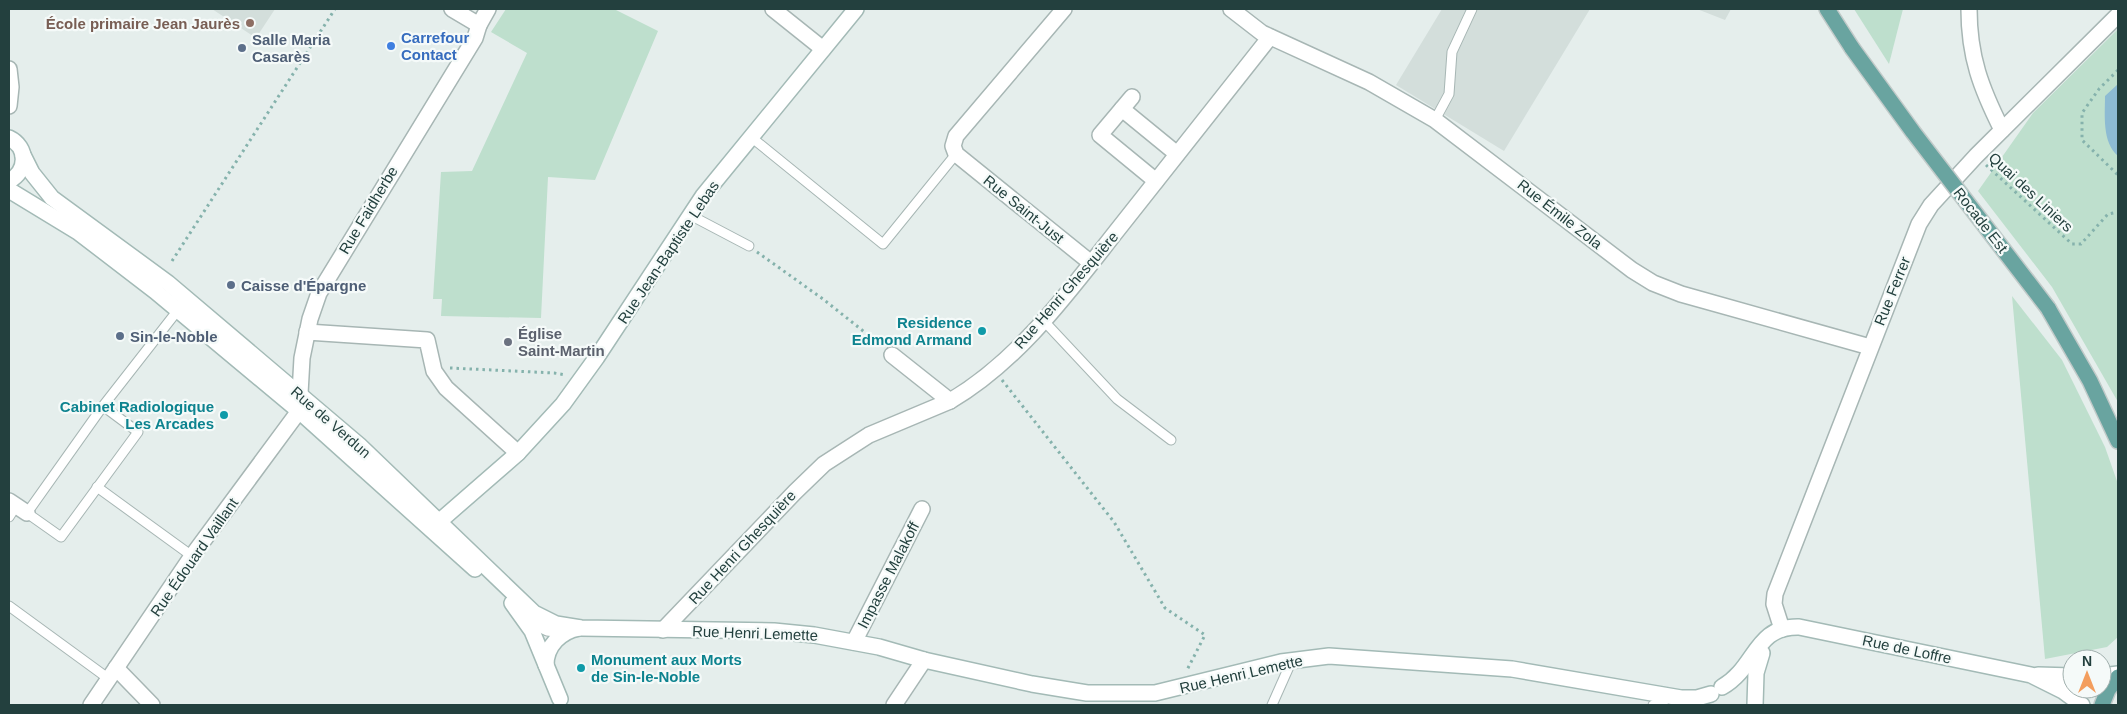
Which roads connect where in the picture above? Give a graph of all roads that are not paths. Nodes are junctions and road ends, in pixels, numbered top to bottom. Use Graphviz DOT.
graph roads {
  1 [pos="452,9"];
  2 [pos="488,9"];
  3 [pos="773,9"];
  4 [pos="856,9"];
  5 [pos="1064,9"];
  6 [pos="1231,9"];
  7 [pos="1472,9"];
  8 [pos="1827,9"];
  9 [pos="1969,9"];
  10 [pos="2118,16"];
  11 [pos="479,25"];
  12 [pos="1270,37"];
  13 [pos="823,49"];
  14 [pos="9,69"];
  15 [pos="1132,97"];
  16 [pos="9,106"];
  17 [pos="1122,109"];
  18 [pos="1435,120"];
  19 [pos="2002,130"];
  20 [pos="751,137"];
  21 [pos="9,138"];
  22 [pos="956,154"];
  23 [pos="1177,154"];
  24 [pos="24,155"];
  25 [pos="9,181"];
  26 [pos="1156,181"];
  27 [pos="9,190"];
  28 [pos="690,215"];
  29 [pos="749,246"];
  30 [pos="1091,263"];
  31 [pos="178,310"];
  32 [pos="1043,320"];
  33 [pos="307,332"];
  34 [pos="1870,348"];
  35 [pos="892,355"];
  36 [pos="299,394"];
  37 [pos="950,401"];
  38 [pos="103,406"];
  39 [pos="299,410"];
  40 [pos="1171,440"];
  41 [pos="2118,441"];
  42 [pos="518,453"];
  43 [pos="97,488"];
  44 [pos="922,508"];
  45 [pos="15,509"];
  46 [pos="435,525"];
  47 [pos="192,556"];
  48 [pos="9,606"];
  49 [pos="526,619"];
  50 [pos="581,628"];
  51 [pos="1782,629"];
  52 [pos="663,630"];
  53 [pos="564,633"];
  54 [pos="854,642"];
  55 [pos="924,660"];
  56 [pos="1292,660"];
  57 [pos="546,665"];
  58 [pos="112,674"];
  59 [pos="2031,675"];
  60 [pos="2118,675"];
  61 [pos="2062,676"];
  62 [pos="1713,695"];
  63 [pos="1659,701"];
  64 [pos="562,703"];
  65 [pos="91,705"];
  66 [pos="152,705"];
  67 [pos="894,705"];
  68 [pos="1272,705"];
  69 [pos="1755,705"];
  70 [pos="2082,705"];
  71 [pos="2102,705"];
  1 -- 11 [label="street"];
  2 -- 11 [label="street, Rue Faidherbe"];
  3 -- 13 [label="street"];
  4 -- 13 [label="street, Rue Jean-Baptiste Lebas"];
  5 -- 22 [label="street"];
  6 -- 12 [label="street, Rue Émile Zola"];
  7 -- 18 [label="lane"];
  8 -- 41 [label="main road, Rocade Est, bridge"];
  9 -- 19 [label="street"];
  10 -- 19 [label="street, Rue Ferrer"];
  11 -- 33 [label="street, Rue Faidherbe"];
  12 -- 18 [label="street, Rue Émile Zola"];
  12 -- 23 [label="street, Rue Henri Ghesquière"];
  13 -- 20 [label="street, Rue Jean-Baptiste Lebas"];
  14 -- 16 [label="street"];
  15 -- 17 [label="street"];
  17 -- 23 [label="street"];
  17 -- 26 [label="street"];
  18 -- 34 [label="street, Rue Émile Zola"];
  19 -- 34 [label="street, Rue Ferrer"];
  20 -- 22 [label="lane"];
  20 -- 28 [label="street, Rue Jean-Baptiste Lebas"];
  21 -- 24 [label="street, Rue de Verdun"];
  22 -- 30 [label="street, Rue Saint-Just"];
  23 -- 26 [label="street, Rue Henri Ghesquière"];
  24 -- 25 [label="street"];
  24 -- 36 [label="street, Rue de Verdun"];
  26 -- 30 [label="street, Rue Henri Ghesquière"];
  27 -- 31 [label="street, Rue de Verdun"];
  28 -- 29 [label="lane"];
  28 -- 42 [label="street, Rue Jean-Baptiste Lebas"];
  30 -- 32 [label="street, Rue Henri Ghesquière"];
  31 -- 38 [label="lane"];
  31 -- 39 [label="street, Rue de Verdun"];
  32 -- 37 [label="street, Rue Henri Ghesquière"];
  32 -- 40 [label="lane"];
  33 -- 36 [label="street, Rue Faidherbe"];
  33 -- 42 [label="street"];
  34 -- 51 [label="street, Rue Ferrer"];
  35 -- 37 [label="street"];
  36 -- 39 [label="street, Rue Faidherbe"];
  36 -- 46 [label="street, Rue de Verdun"];
  37 -- 52 [label="street, Rue Henri Ghesquière"];
  38 -- 43 [label="lane"];
  38 -- 45 [label="lane"];
  39 -- 46 [label="street, Rue de Verdun"];
  39 -- 47 [label="street, Rue Édouard Vaillant"];
  42 -- 46 [label="street, Rue Jean-Baptiste Lebas"];
  43 -- 45 [label="lane"];
  43 -- 47 [label="lane"];
  44 -- 54 [label="street, Impasse Malakoff"];
  46 -- 49 [label="street, Rue de Verdun"];
  46 -- 50 [label="street, Rue de Verdun"];
  47 -- 58 [label="street, Rue Édouard Vaillant"];
  48 -- 58 [label="lane"];
  49 -- 53 [label="lane"];
  49 -- 57 [label="street, Rue de Verdun"];
  50 -- 52 [label="street, Rue de Verdun"];
  50 -- 53 [label="street"];
  51 -- 59 [label="street, Rue de Loffre"];
  51 -- 62 [label="street"];
  51 -- 69 [label="street"];
  52 -- 54 [label="street, Rue Henri Lemette"];
  53 -- 55 [label="lane"];
  53 -- 57 [label="street"];
  54 -- 55 [label="street, Rue Henri Lemette"];
  55 -- 56 [label="street, Rue Henri Lemette"];
  55 -- 67 [label="street"];
  56 -- 63 [label="street, Rue Henri Lemette"];
  56 -- 68 [label="lane"];
  57 -- 64 [label="street, Rue de Verdun"];
  58 -- 65 [label="street, Rue Édouard Vaillant"];
  58 -- 66 [label="street"];
  59 -- 61 [label="street, Rue de Loffre"];
  59 -- 70 [label="street, Rue de Loffre"];
  60 -- 71 [label="main road"];
  62 -- 63 [label="street, Rue Henri Lemette"];
  62 -- 69 [label="street"];
}
